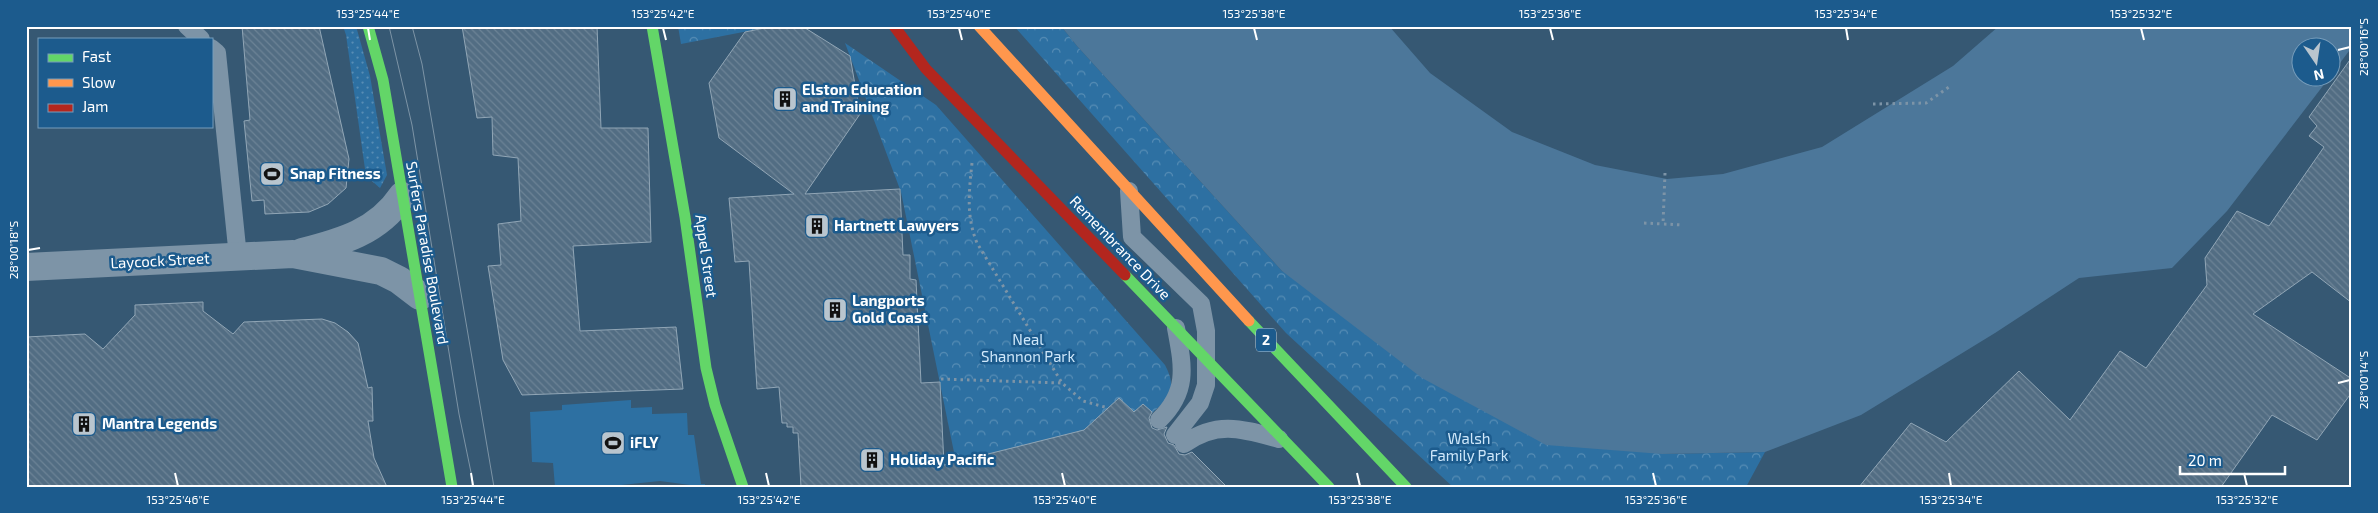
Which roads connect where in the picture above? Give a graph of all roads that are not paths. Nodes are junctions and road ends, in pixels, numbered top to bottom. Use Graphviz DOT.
graph roads {
  1 [pos="186,26"];
  2 [pos="368,26"];
  3 [pos="652,26"];
  4 [pos="894,26"];
  5 [pos="979,26"];
  6 [pos="200,38"];
  7 [pos="212,49"];
  8 [pos="1129,191"];
  9 [pos="402,196"];
  10 [pos="293,254"];
  11 [pos="238,257"];
  12 [pos="26,267"];
  13 [pos="420,296"];
  14 [pos="1176,328"];
  15 [pos="1206,361"];
  16 [pos="1159,420"];
  17 [pos="1284,441"];
  18 [pos="452,487"];
  19 [pos="743,487"];
  20 [pos="1330,487"];
  21 [pos="1406,487"];
  1 -- 6 [label="lane"];
  2 -- 9 [label="main road, Surfers Paradise Boulevard"];
  3 -- 19 [label="main road, Appel Street"];
  4 -- 14 [label="main road, Remembrance Drive"];
  5 -- 8 [label="main road, 2"];
  7 -- 11 [label="lane"];
  8 -- 15 [label="lane"];
  8 -- 21 [label="main road, 2"];
  9 -- 10 [label="street, Laycock Street"];
  9 -- 13 [label="main road, Surfers Paradise Boulevard"];
  10 -- 11 [label="street, Laycock Street"];
  10 -- 13 [label="street, Laycock Street"];
  11 -- 12 [label="street, Laycock Street"];
  13 -- 18 [label="main road, Surfers Paradise Boulevard"];
  14 -- 15 [label="main road, Remembrance Drive"];
  14 -- 16 [label="lane"];
  15 -- 17 [label="main road, Remembrance Drive"];
  15 -- 17 [label="lane"];
  17 -- 20 [label="main road, Remembrance Drive"];
}
